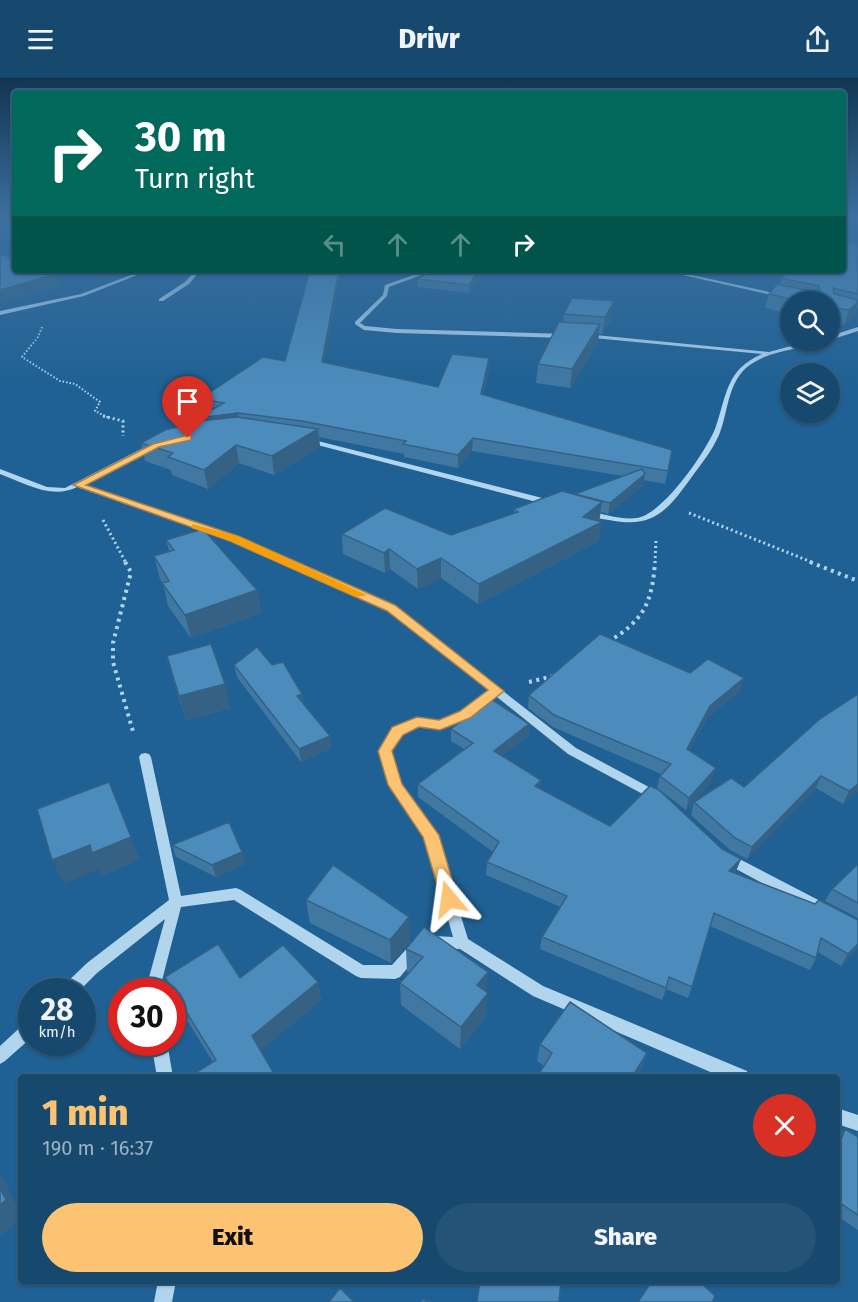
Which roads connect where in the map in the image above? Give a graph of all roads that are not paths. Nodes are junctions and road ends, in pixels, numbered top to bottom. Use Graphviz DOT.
graph roads {
  1 [pos="139,273"];
  2 [pos="196,273"];
  3 [pos="424,273"];
  4 [pos="679,273"];
  5 [pos="780,295"];
  6 [pos="161,300"];
  7 [pos="0,313"];
  8 [pos="858,329"];
  9 [pos="840,335"];
  10 [pos="572,336"];
  11 [pos="582,336"];
  12 [pos="781,351"];
  13 [pos="770,354"];
  14 [pos="291,437"];
  15 [pos="165,443"];
  16 [pos="0,471"];
  17 [pos="78,485"];
  18 [pos="563,506"];
  19 [pos="582,511"];
  20 [pos="498,691"];
  21 [pos="145,757"];
  22 [pos="669,806"];
  23 [pos="716,849"];
  24 [pos="176,902"];
  25 [pos="827,912"];
  26 [pos="462,943"];
  27 [pos="82,978"];
  28 [pos="156,978"];
  29 [pos="18,1039"];
  30 [pos="0,1056"];
  31 [pos="161,1056"];
  32 [pos="164,1074"];
  33 [pos="734,1074"];
  34 [pos="840,1117"];
  35 [pos="858,1123"];
  36 [pos="166,1284"];
  37 [pos="163,1302"];
  1 -- 7 [label="street"];
  2 -- 6 [label="street"];
  3 -- 10 [label="street"];
  4 -- 5 [label="street"];
  8 -- 9 [label="street"];
  11 -- 13 [label="street"];
  12 -- 13 [label="street"];
  13 -- 19 [label="street"];
  14 -- 18 [label="street"];
  15 -- 17 [label="street"];
  16 -- 17 [label="street"];
  17 -- 20 [label="street"];
  20 -- 22 [label="street"];
  20 -- 26 [label="street"];
  21 -- 24 [label="street"];
  23 -- 25 [label="street"];
  24 -- 26 [label="street"];
  24 -- 27 [label="street"];
  24 -- 28 [label="street"];
  26 -- 33 [label="street"];
  29 -- 30 [label="street"];
  31 -- 32 [label="street"];
  34 -- 35 [label="street"];
  36 -- 37 [label="street"];
}
